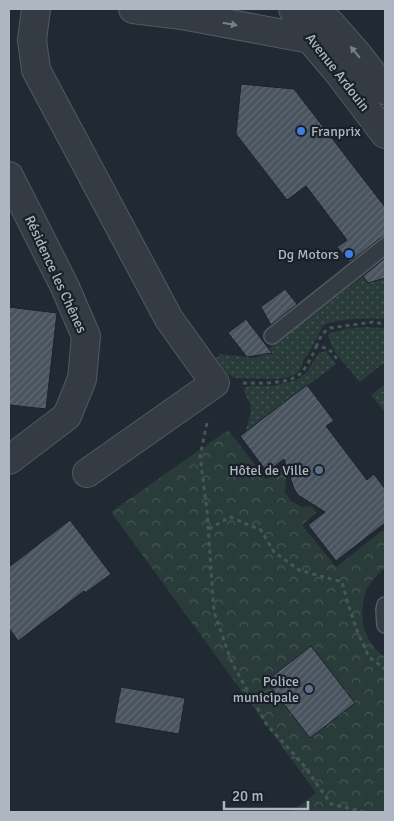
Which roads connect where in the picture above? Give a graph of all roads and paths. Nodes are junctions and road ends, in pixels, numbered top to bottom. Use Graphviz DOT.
graph roads {
  1 [pos="36,9"];
  2 [pos="134,9"];
  3 [pos="293,9"];
  4 [pos="310,9"];
  5 [pos="195,12"];
  6 [pos="310,39"];
  7 [pos="385,90"];
  8 [pos="385,134"];
  9 [pos="9,178"];
  10 [pos="385,246"];
  11 [pos="385,324"];
  12 [pos="272,336"];
  13 [pos="316,347"];
  14 [pos="339,362"];
  15 [pos="215,383"];
  16 [pos="9,460"];
  17 [pos="87,472"];
  18 [pos="208,529"];
  19 [pos="385,605"];
  20 [pos="385,625"];
  21 [pos="385,668"];
  22 [pos="364,812"];
  1 -- 15 [label="street"];
  2 -- 5 [label="street"];
  3 -- 6 [label="street, Avenue Ardouin"];
  7 -- 4 [label="street, Avenue Ardouin, one-way"];
  5 -- 6 [label="street, one-way"];
  6 -- 8 [label="street, Avenue Ardouin"];
  9 -- 16 [label="street, Résidence les Chênes"];
  10 -- 12 [label="lane"];
  11 -- 13 [label="path"];
  13 -- 14 [label="path"];
  13 -- 15 [label="path"];
  15 -- 17 [label="street"];
  15 -- 18 [label="path"];
  18 -- 21 [label="path"];
  18 -- 22 [label="path"];
  19 -- 20 [label="lane"];
}
